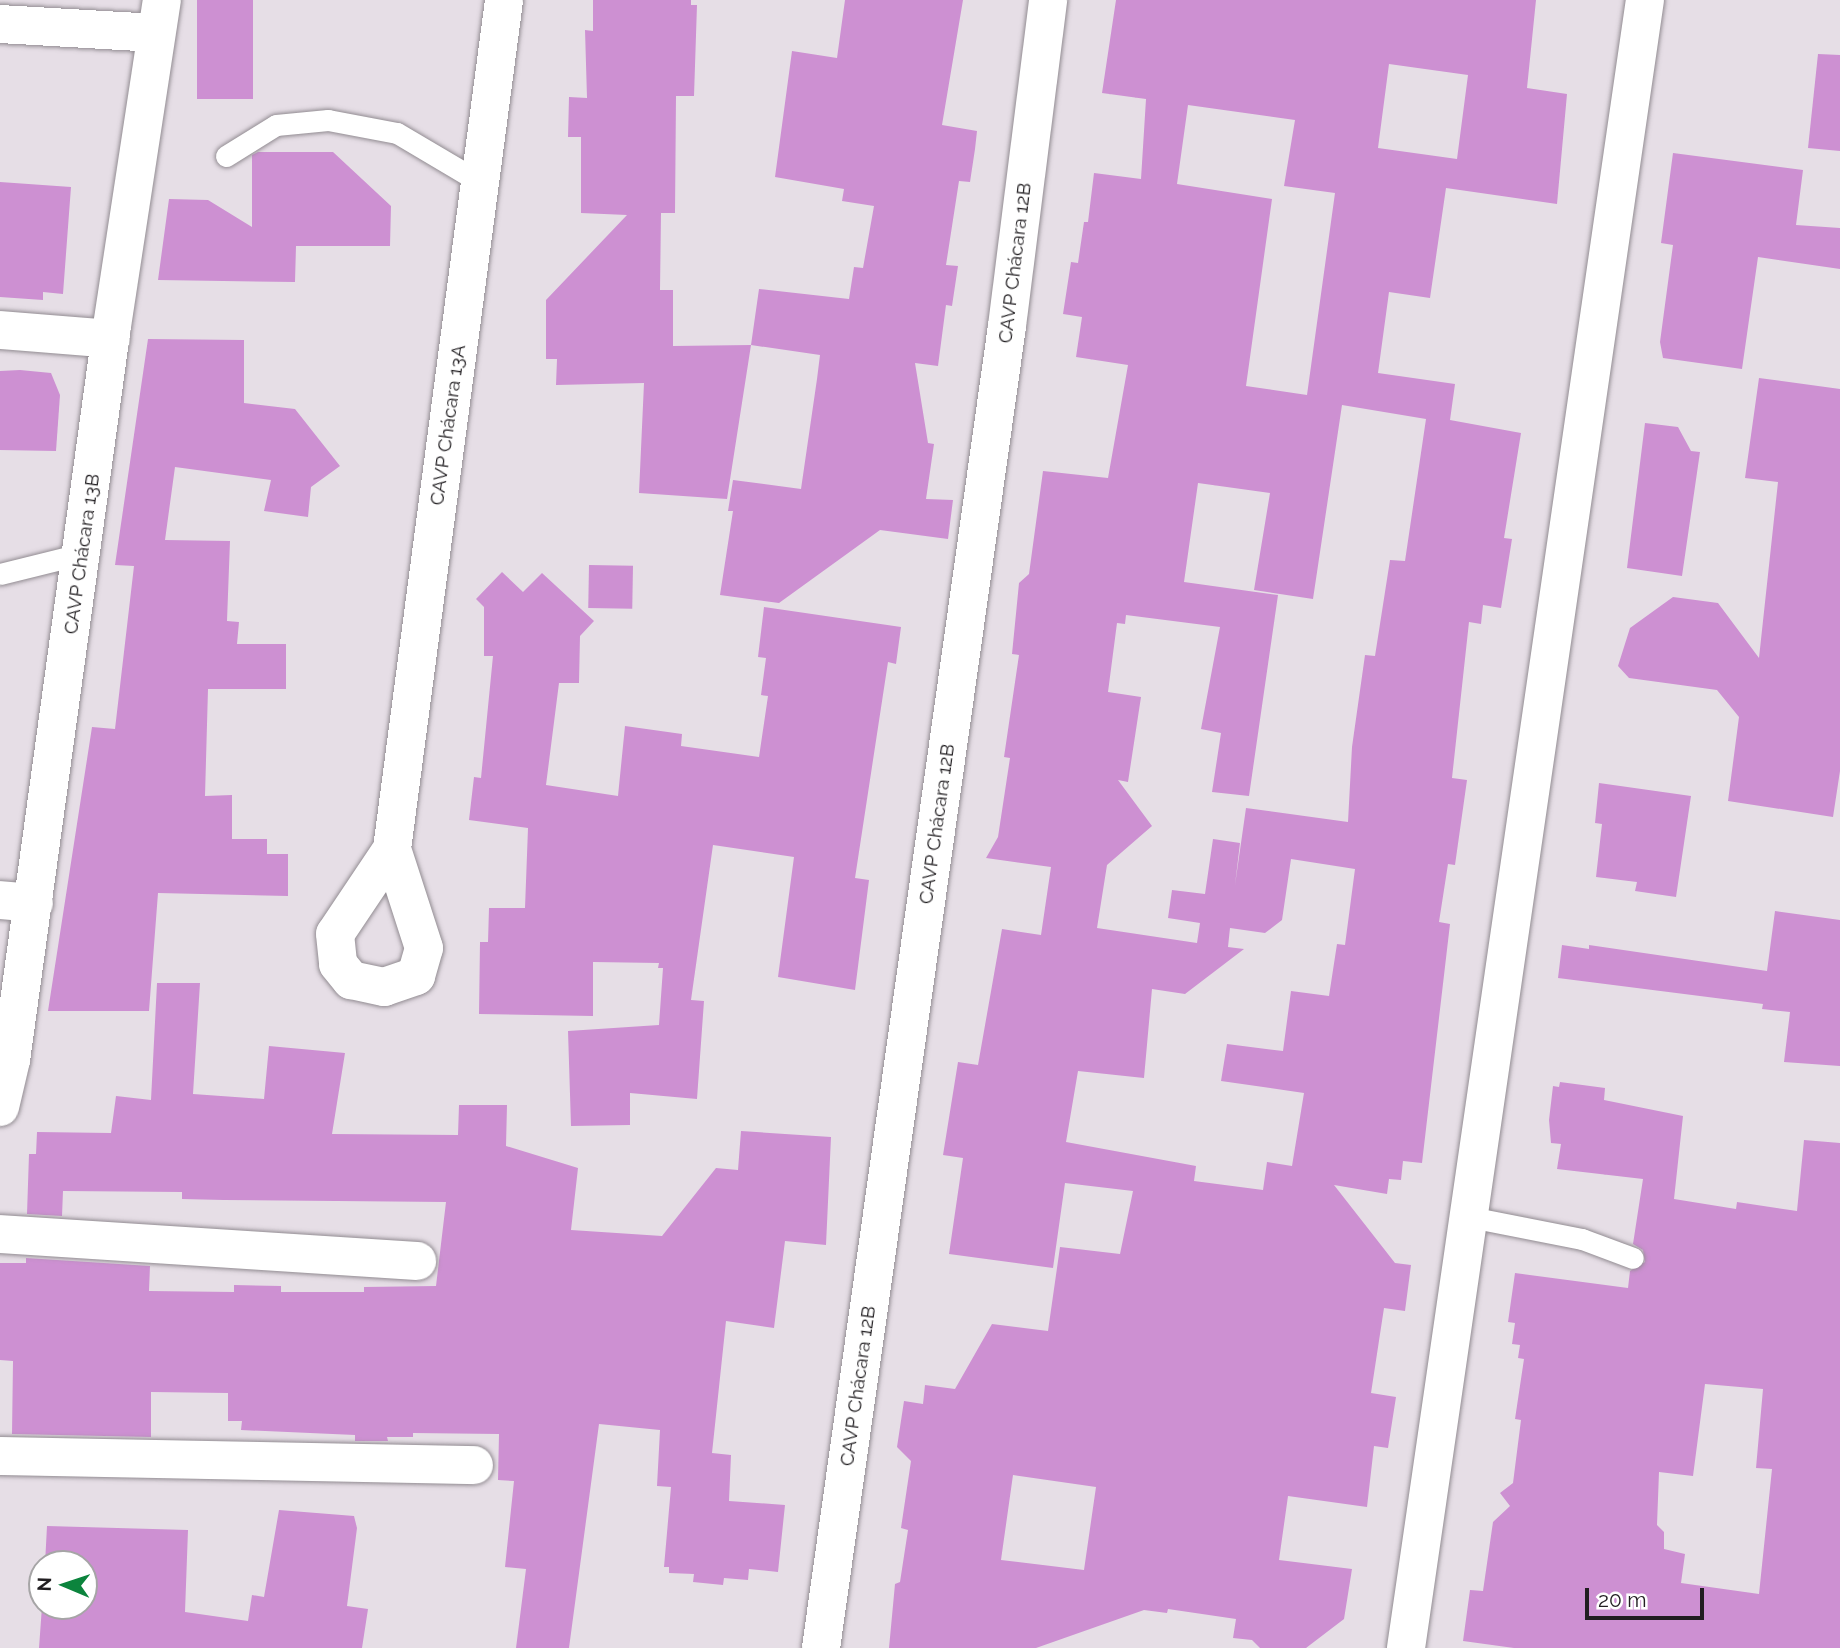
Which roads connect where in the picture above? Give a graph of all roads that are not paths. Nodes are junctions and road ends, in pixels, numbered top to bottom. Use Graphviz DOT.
graph roads {
  1 [pos="504,0"];
  2 [pos="1048,0"];
  3 [pos="1645,0"];
  4 [pos="159,17"];
  5 [pos="0,24"];
  6 [pos="226,156"];
  7 [pos="480,183"];
  8 [pos="0,330"];
  9 [pos="111,339"];
  10 [pos="81,554"];
  11 [pos="0,574"];
  12 [pos="392,849"];
  13 [pos="17,901"];
  14 [pos="0,1107"];
  15 [pos="1470,1217"];
  16 [pos="0,1234"];
  17 [pos="1633,1258"];
  18 [pos="417,1261"];
  19 [pos="0,1456"];
  20 [pos="474,1465"];
  21 [pos="821,1648"];
  22 [pos="1406,1648"];
  1 -- 7 [label="street, CAVP Chácara 13A"];
  2 -- 21 [label="street, CAVP Chácara 12B"];
  3 -- 15 [label="street"];
  4 -- 5 [label="street"];
  4 -- 9 [label="street, CAVP Chácara 13B"];
  6 -- 7 [label="lane"];
  7 -- 12 [label="street, CAVP Chácara 13A"];
  8 -- 9 [label="street"];
  9 -- 10 [label="street, CAVP Chácara 13B"];
  10 -- 11 [label="lane"];
  10 -- 13 [label="street, CAVP Chácara 13B"];
  13 -- 14 [label="street, CAVP Chácara 13B"];
  15 -- 17 [label="lane"];
  15 -- 22 [label="street"];
  16 -- 18 [label="street"];
  19 -- 20 [label="street"];
}
